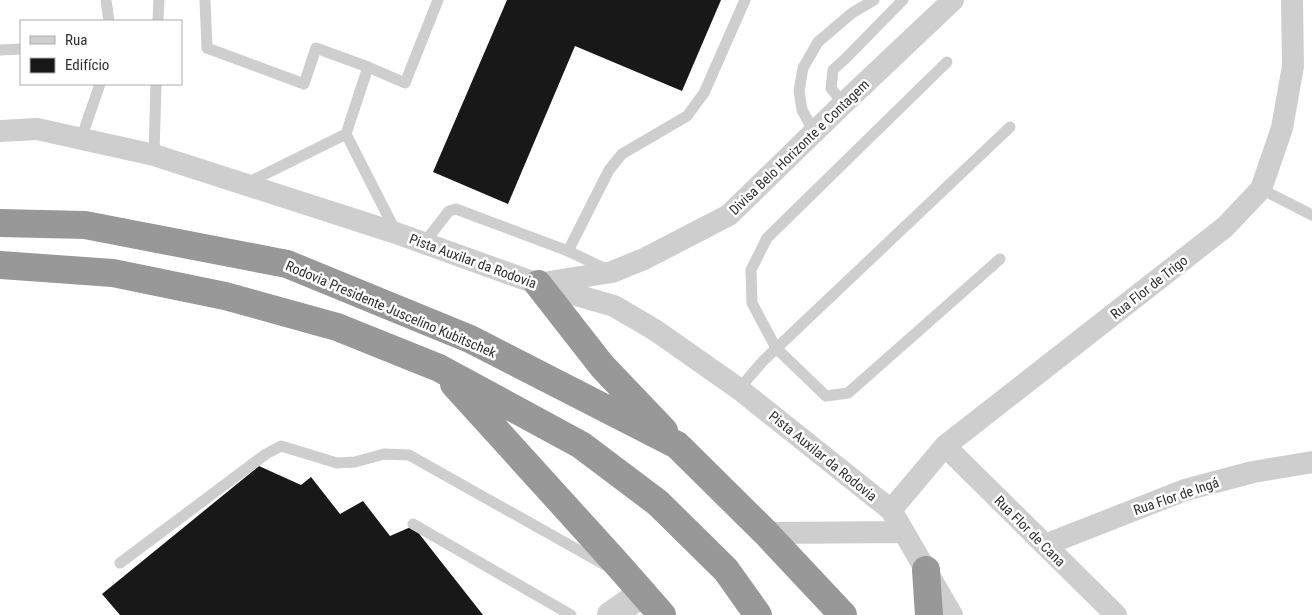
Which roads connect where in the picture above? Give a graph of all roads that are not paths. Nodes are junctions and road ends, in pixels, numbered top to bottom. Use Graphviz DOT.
graph roads {
  1 [pos="106,0"];
  2 [pos="159,0"];
  3 [pos="205,0"];
  4 [pos="438,0"];
  5 [pos="745,0"];
  6 [pos="874,0"];
  7 [pos="903,0"];
  8 [pos="953,0"];
  9 [pos="1292,0"];
  10 [pos="108,20"];
  11 [pos="158,20"];
  12 [pos="20,49"];
  13 [pos="0,50"];
  14 [pos="947,62"];
  15 [pos="368,67"];
  16 [pos="100,85"];
  17 [pos="156,85"];
  18 [pos="843,104"];
  19 [pos="1010,127"];
  20 [pos="0,131"];
  21 [pos="814,132"];
  22 [pos="346,134"];
  23 [pos="81,139"];
  24 [pos="154,155"];
  25 [pos="244,184"];
  26 [pos="1261,189"];
  27 [pos="1312,215"];
  28 [pos="0,223"];
  29 [pos="396,233"];
  30 [pos="424,242"];
  31 [pos="568,251"];
  32 [pos="1000,259"];
  33 [pos="0,265"];
  34 [pos="612,272"];
  35 [pos="538,284"];
  36 [pos="776,348"];
  37 [pos="440,368"];
  38 [pos="739,389"];
  39 [pos="677,445"];
  40 [pos="945,446"];
  41 [pos="1312,462"];
  42 [pos="892,510"];
  43 [pos="413,524"];
  44 [pos="766,532"];
  45 [pos="904,532"];
  46 [pos="1045,545"];
  47 [pos="120,563"];
  48 [pos="926,570"];
  49 [pos="637,586"];
  50 [pos="571,615"];
  51 [pos="611,615"];
  52 [pos="662,615"];
  53 [pos="758,615"];
  54 [pos="843,615"];
  55 [pos="929,615"];
  56 [pos="952,615"];
  57 [pos="1116,615"];
  1 -- 10 [label="lane"];
  2 -- 11 [label="lane"];
  3 -- 15 [label="lane"];
  4 -- 15 [label="lane"];
  5 -- 31 [label="lane"];
  6 -- 21 [label="lane"];
  7 -- 18 [label="lane"];
  8 -- 18 [label="street, Divisa Belo Horizonte e Contagem"];
  9 -- 26 [label="street, Rua Flor de Trigo"];
  12 -- 13 [label="lane"];
  14 -- 36 [label="lane"];
  15 -- 22 [label="lane"];
  16 -- 23 [label="lane"];
  17 -- 24 [label="lane"];
  18 -- 21 [label="street, Divisa Belo Horizonte e Contagem"];
  19 -- 36 [label="lane"];
  20 -- 23 [label="street, Pista Auxilar da Rodovia"];
  21 -- 34 [label="street, Divisa Belo Horizonte e Contagem"];
  22 -- 25 [label="lane"];
  22 -- 29 [label="lane"];
  23 -- 24 [label="street, Pista Auxilar da Rodovia"];
  24 -- 25 [label="street, Pista Auxilar da Rodovia"];
  25 -- 29 [label="street, Pista Auxilar da Rodovia"];
  26 -- 27 [label="lane"];
  26 -- 40 [label="street, Rua Flor de Trigo"];
  28 -- 39 [label="highway, Rodovia Presidente Juscelino Kubitschek"];
  29 -- 30 [label="street, Pista Auxilar da Rodovia"];
  30 -- 31 [label="lane"];
  30 -- 35 [label="street, Pista Auxilar da Rodovia"];
  31 -- 34 [label="lane"];
  32 -- 36 [label="lane"];
  33 -- 37 [label="highway"];
  34 -- 35 [label="street, Divisa Belo Horizonte e Contagem"];
  35 -- 38 [label="street, Pista Auxilar da Rodovia"];
  35 -- 39 [label="highway"];
  36 -- 38 [label="lane"];
  37 -- 49 [label="highway"];
  37 -- 53 [label="highway"];
  38 -- 42 [label="street, Pista Auxilar da Rodovia"];
  39 -- 44 [label="highway, Rodovia Presidente Juscelino Kubitschek"];
  40 -- 42 [label="street, Rua Flor de Trigo"];
  40 -- 46 [label="street, Rua Flor de Cana"];
  41 -- 46 [label="street, Rua Flor de Ingá"];
  42 -- 45 [label="street"];
  43 -- 50 [label="lane"];
  44 -- 45 [label="street"];
  44 -- 54 [label="highway, Rodovia Presidente Juscelino Kubitschek"];
  45 -- 48 [label="street"];
  46 -- 57 [label="street, Rua Flor de Cana"];
  47 -- 49 [label="lane"];
  48 -- 55 [label="highway"];
  48 -- 56 [label="street"];
  49 -- 51 [label="street"];
  49 -- 52 [label="highway"];
}
